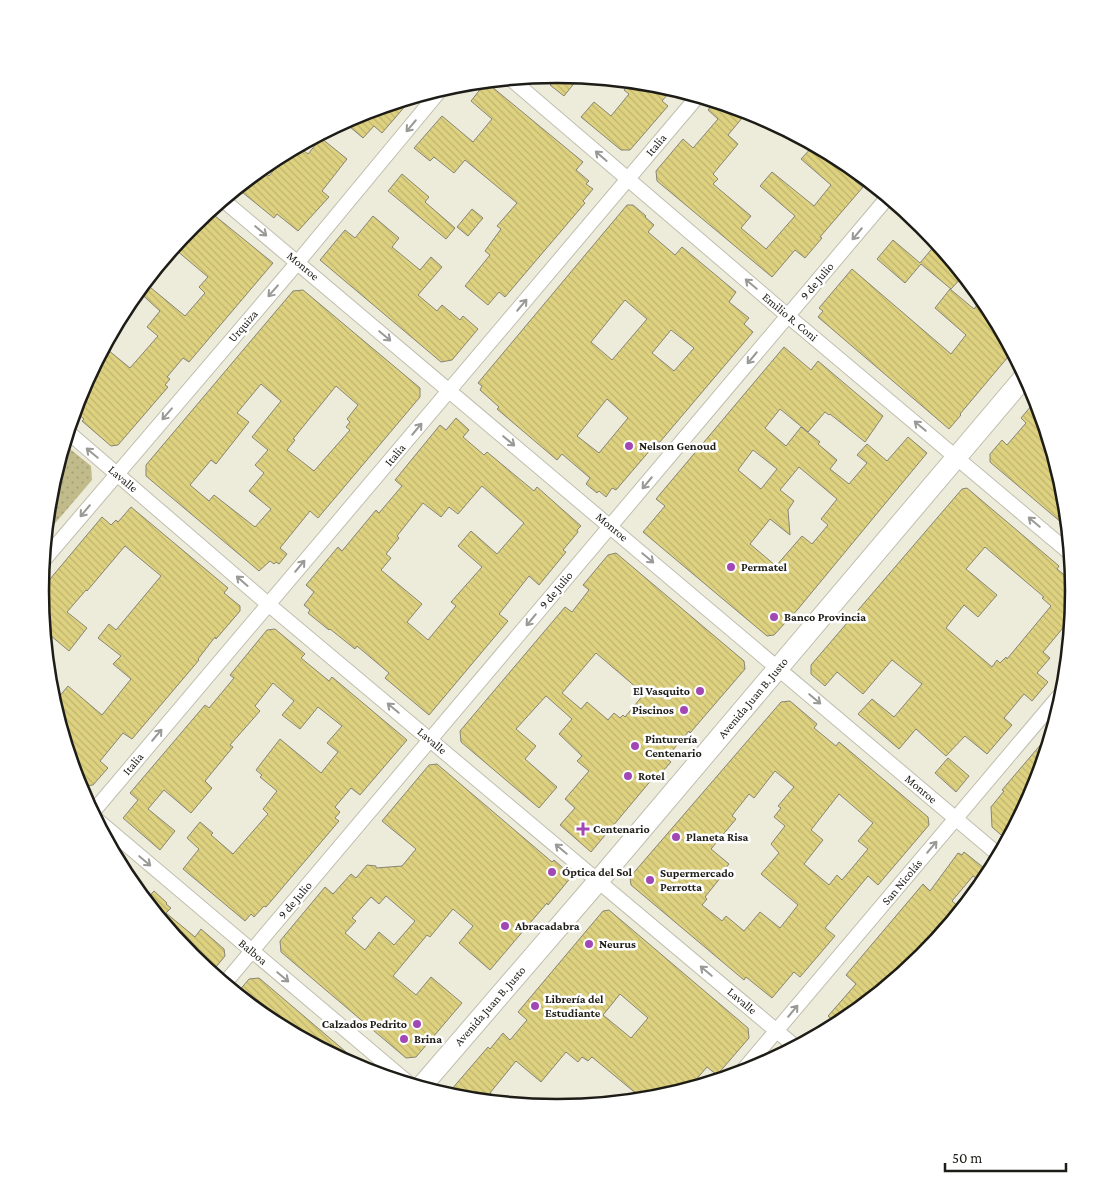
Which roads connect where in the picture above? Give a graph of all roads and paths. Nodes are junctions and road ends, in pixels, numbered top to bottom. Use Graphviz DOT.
graph roads {
  1 [pos="517,85"];
  2 [pos="433,98"];
  3 [pos="693,101"];
  4 [pos="627,179"];
  5 [pos="884,202"];
  6 [pos="228,204"];
  7 [pos="298,262"];
  8 [pos="788,316"];
  9 [pos="1021,381"];
  10 [pos="450,391"];
  11 [pos="73,437"];
  12 [pos="957,457"];
  13 [pos="117,474"];
  14 [pos="611,526"];
  15 [pos="1064,548"];
  16 [pos="51,552"];
  17 [pos="268,604"];
  18 [pos="778,668"];
  19 [pos="1053,703"];
  20 [pos="430,740"];
  21 [pos="97,807"];
  22 [pos="956,819"];
  23 [pos="107,828"];
  24 [pos="995,852"];
  25 [pos="599,880"];
  26 [pos="252,950"];
  27 [pos="228,979"];
  28 [pos="776,1030"];
  29 [pos="792,1043"];
  30 [pos="749,1063"];
  31 [pos="398,1074"];
  32 [pos="425,1083"];
  4 -- 1 [label="street, Emilio R. Coni, one-way"];
  2 -- 7 [label="street, Urquiza, one-way"];
  3 -- 4 [label="street, Italia"];
  8 -- 4 [label="street, Emilio R. Coni, one-way"];
  10 -- 4 [label="street, Italia, one-way"];
  5 -- 8 [label="street, 9 de Julio, one-way"];
  6 -- 7 [label="street, Monroe, one-way"];
  7 -- 10 [label="street, Monroe, one-way"];
  7 -- 13 [label="street, Urquiza, one-way"];
  12 -- 8 [label="street, Emilio R. Coni, one-way"];
  8 -- 14 [label="street, 9 de Julio, one-way"];
  9 -- 12 [label="main road, Avenida Juan B. Justo"];
  10 -- 14 [label="street, Monroe, one-way"];
  17 -- 10 [label="street, Italia, one-way"];
  13 -- 11 [label="street, Lavalle, one-way"];
  15 -- 12 [label="street, Emilio R. Coni, one-way"];
  12 -- 18 [label="main road, Avenida Juan B. Justo"];
  13 -- 16 [label="street, Urquiza, one-way"];
  17 -- 13 [label="street, Lavalle, one-way"];
  14 -- 18 [label="street, Monroe, one-way"];
  14 -- 20 [label="street, 9 de Julio, one-way"];
  20 -- 17 [label="street, Lavalle, one-way"];
  21 -- 17 [label="street, Italia, one-way"];
  18 -- 22 [label="street, Monroe, one-way"];
  18 -- 25 [label="main road, Avenida Juan B. Justo"];
  19 -- 22 [label="street, San Nicolás"];
  25 -- 20 [label="street, Lavalle, one-way"];
  20 -- 26 [label="street, 9 de Julio"];
  22 -- 24 [label="street, Monroe"];
  28 -- 22 [label="street, San Nicolás, one-way"];
  23 -- 26 [label="street, Balboa, one-way"];
  28 -- 25 [label="street, Lavalle, one-way"];
  25 -- 32 [label="main road, Avenida Juan B. Justo"];
  26 -- 27 [label="street, 9 de Julio"];
  26 -- 31 [label="street, Balboa, one-way"];
  28 -- 29 [label="street, Lavalle"];
  28 -- 30 [label="street, San Nicolás"];
}
